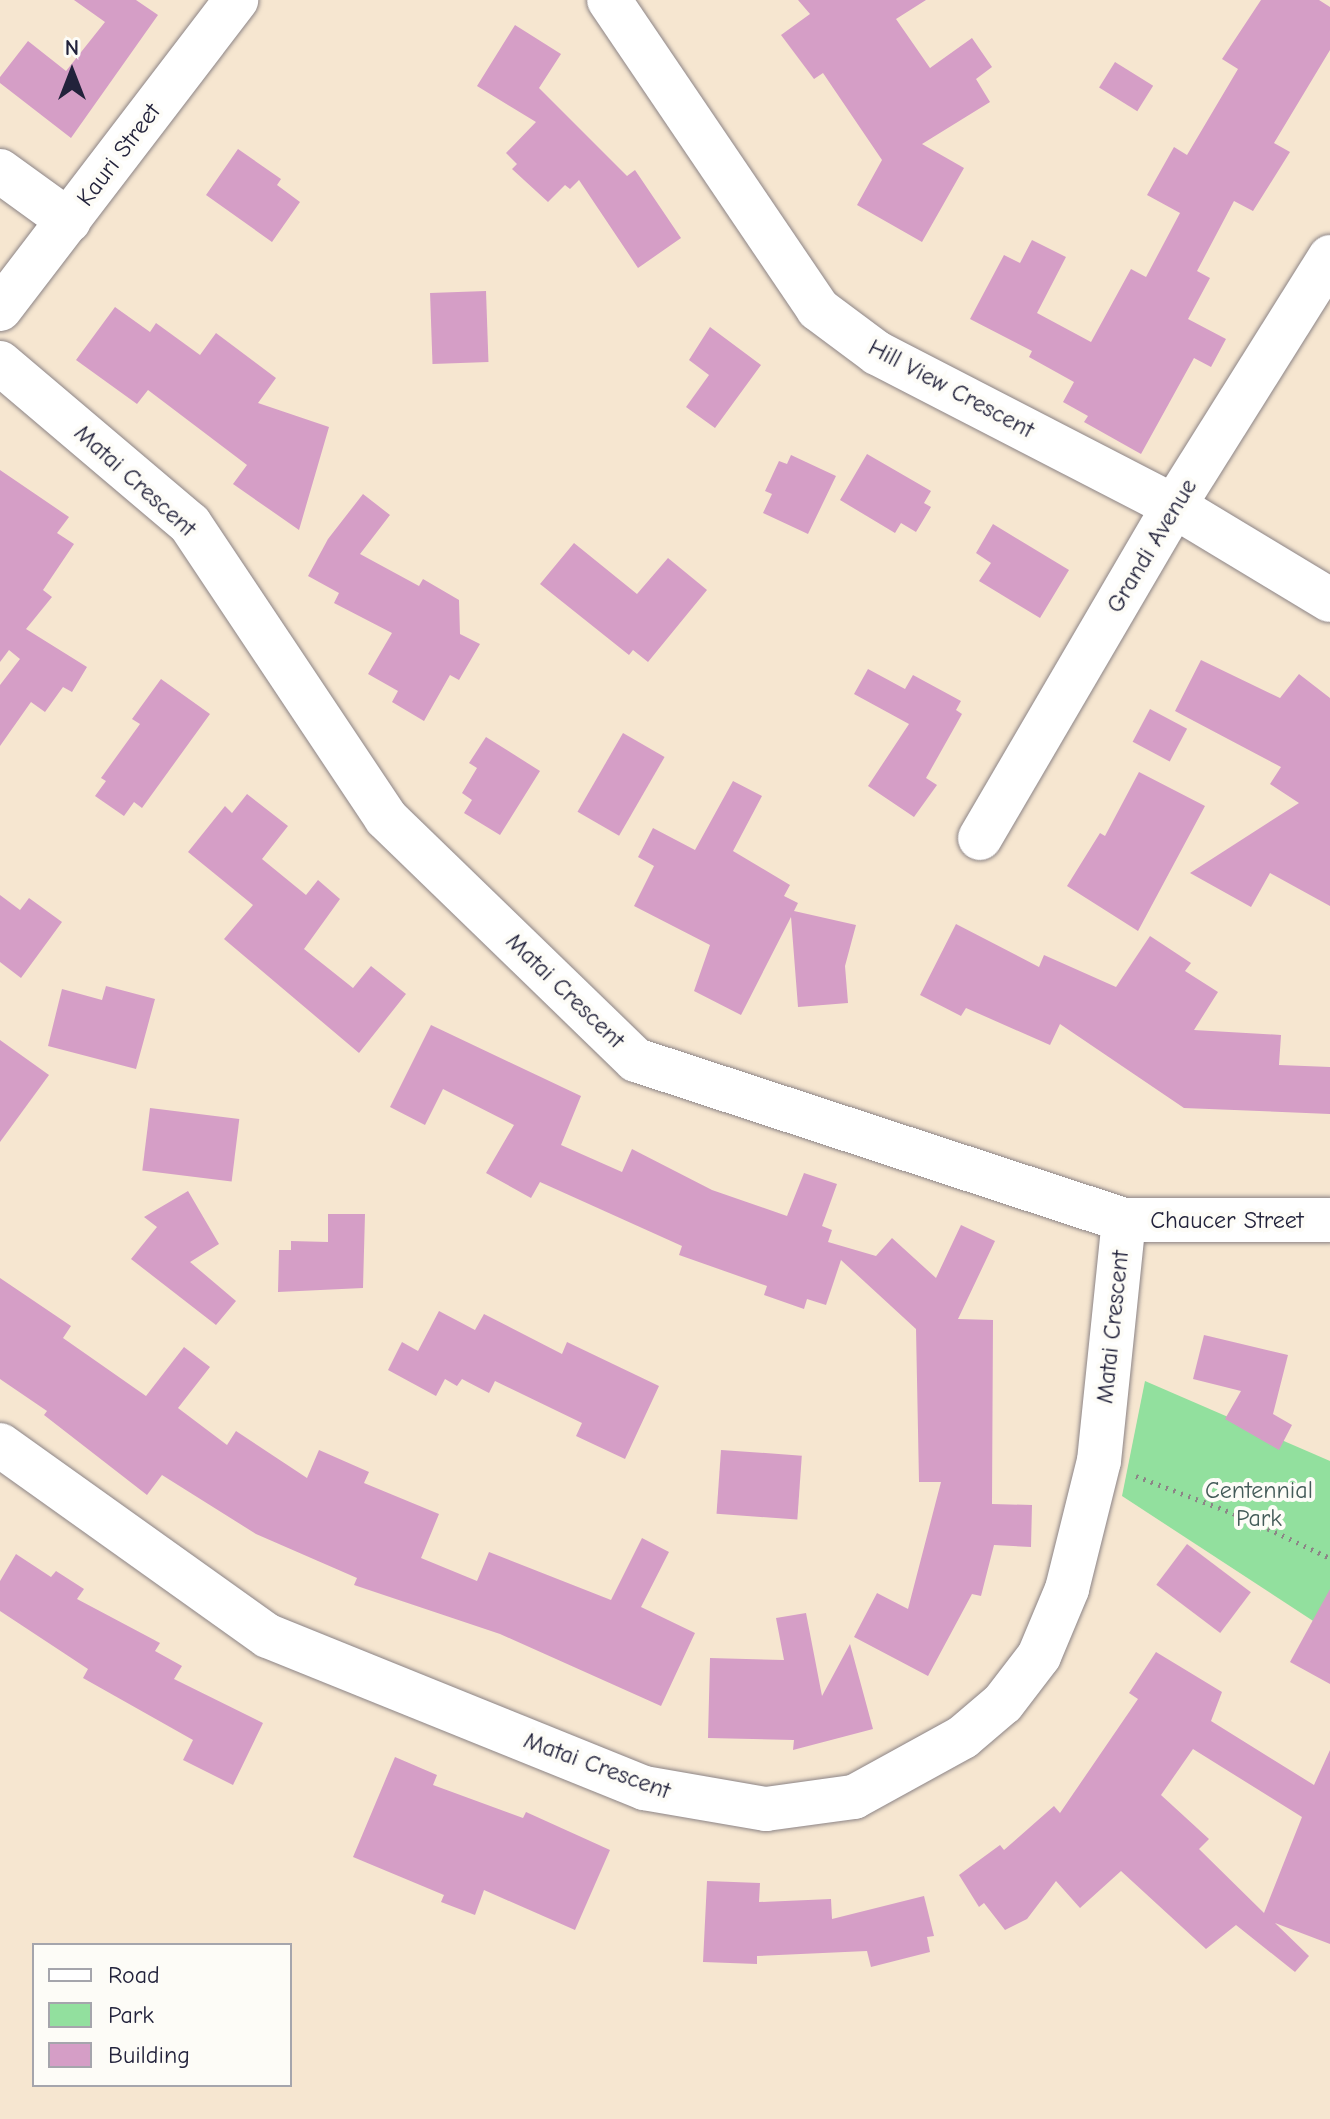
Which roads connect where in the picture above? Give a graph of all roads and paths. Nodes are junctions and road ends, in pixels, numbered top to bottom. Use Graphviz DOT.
graph roads {
  1 [pos="236,0"];
  2 [pos="609,0"];
  3 [pos="0,171"];
  4 [pos="69,221"];
  5 [pos="1330,257"];
  6 [pos="0,309"];
  7 [pos="0,363"];
  8 [pos="1174,506"];
  9 [pos="1330,600"];
  10 [pos="980,838"];
  11 [pos="1124,1220"];
  12 [pos="1330,1220"];
  13 [pos="0,1445"];
  14 [pos="1099,1461"];
  15 [pos="1330,1558"];
  1 -- 4 [label="street, Kauri Street"];
  2 -- 8 [label="street, Hill View Crescent"];
  3 -- 4 [label="street"];
  4 -- 6 [label="street, Kauri Street"];
  5 -- 8 [label="street, Grandi Avenue"];
  7 -- 11 [label="street, Matai Crescent"];
  8 -- 9 [label="street, Hill View Crescent"];
  8 -- 10 [label="street, Grandi Avenue"];
  11 -- 12 [label="street, Chaucer Street"];
  11 -- 14 [label="street, Matai Crescent"];
  13 -- 14 [label="street, Matai Crescent"];
  14 -- 15 [label="path"];
}
